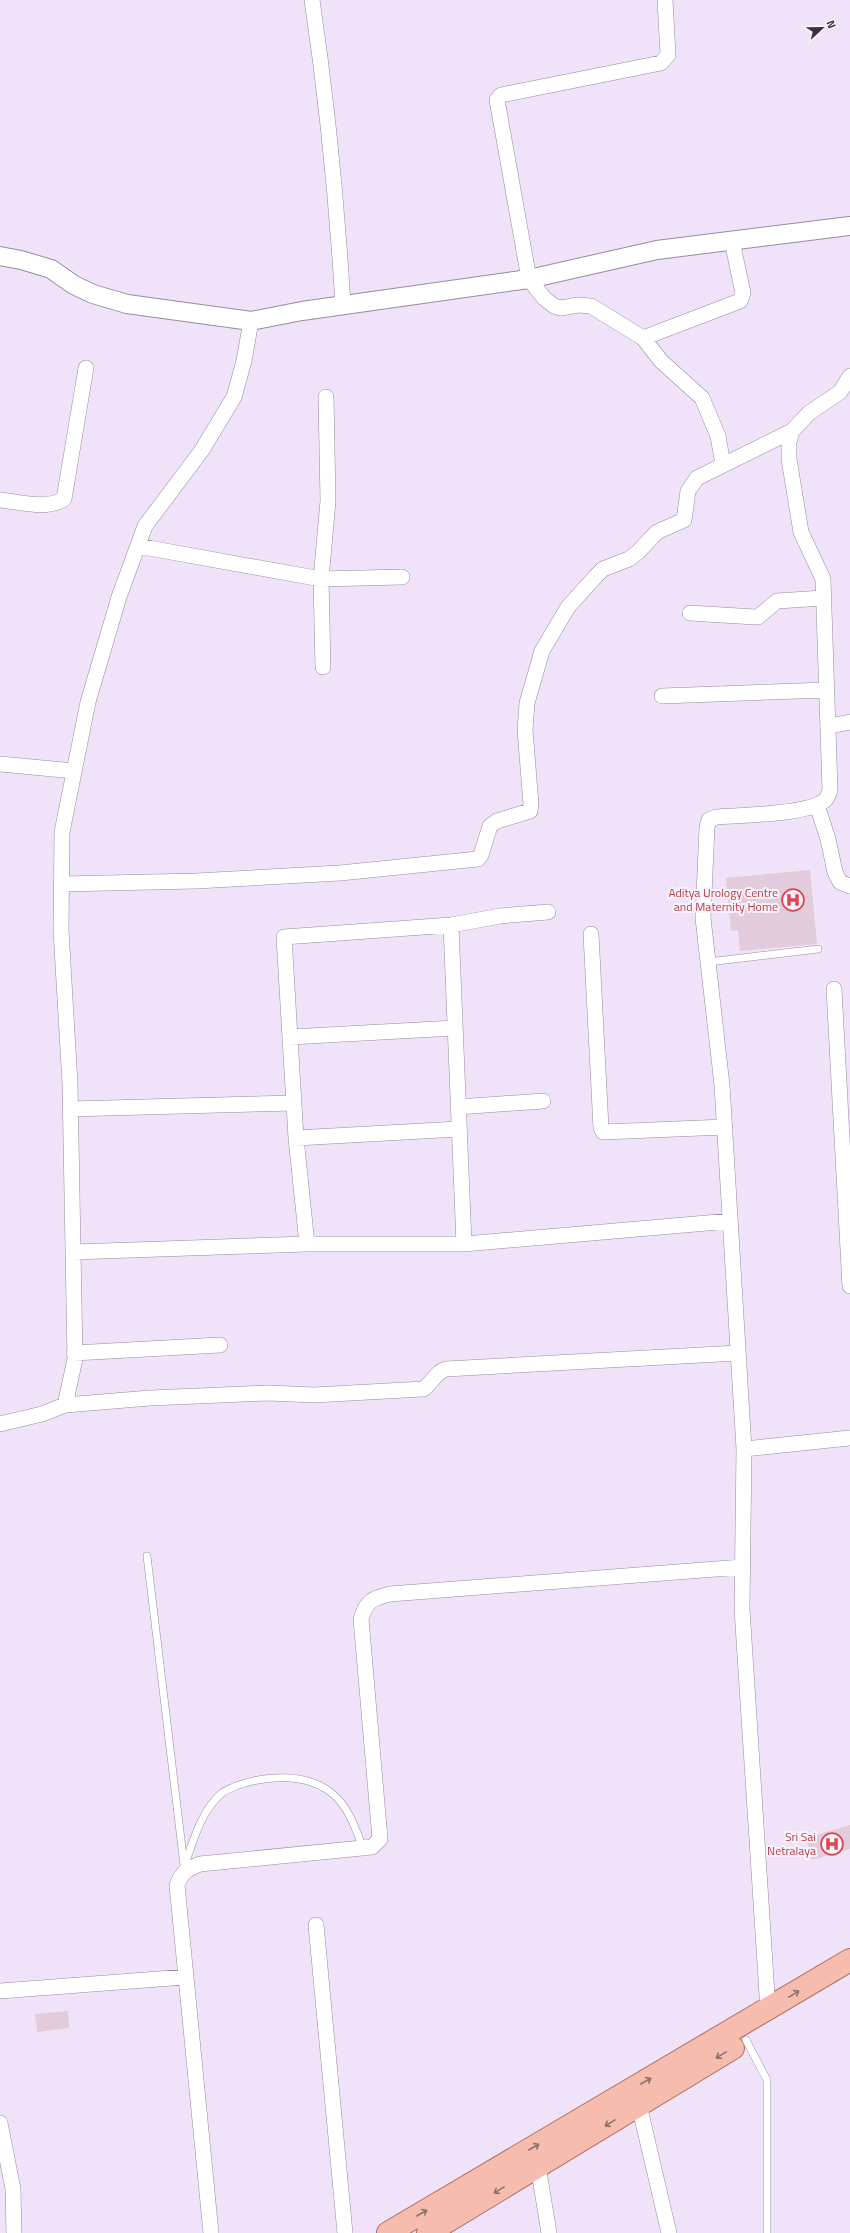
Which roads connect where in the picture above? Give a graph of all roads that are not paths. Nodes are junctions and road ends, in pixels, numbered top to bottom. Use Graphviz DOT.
graph roads {
  1 [pos="312,0"];
  2 [pos="665,0"];
  3 [pos="850,226"];
  4 [pos="732,241"];
  5 [pos="0,256"];
  6 [pos="529,279"];
  7 [pos="343,305"];
  8 [pos="251,321"];
  9 [pos="643,338"];
  10 [pos="86,368"];
  11 [pos="850,376"];
  12 [pos="326,397"];
  13 [pos="792,432"];
  14 [pos="723,465"];
  15 [pos="0,500"];
  16 [pos="138,546"];
  17 [pos="402,577"];
  18 [pos="321,579"];
  19 [pos="824,598"];
  20 [pos="690,613"];
  21 [pos="323,667"];
  22 [pos="828,690"];
  23 [pos="662,696"];
  24 [pos="850,722"];
  25 [pos="829,726"];
  26 [pos="0,764"];
  27 [pos="74,771"];
  28 [pos="817,805"];
  29 [pos="62,884"];
  30 [pos="850,886"];
  31 [pos="548,912"];
  32 [pos="451,925"];
  33 [pos="591,934"];
  34 [pos="818,949"];
  35 [pos="708,962"];
  36 [pos="834,989"];
  37 [pos="455,1028"];
  38 [pos="290,1037"];
  39 [pos="543,1101"];
  40 [pos="294,1102"];
  41 [pos="458,1107"];
  42 [pos="70,1109"];
  43 [pos="725,1127"];
  44 [pos="459,1129"];
  45 [pos="296,1138"];
  46 [pos="730,1221"];
  47 [pos="307,1244"];
  48 [pos="464,1244"];
  49 [pos="73,1252"];
  50 [pos="850,1286"];
  51 [pos="220,1345"];
  52 [pos="74,1352"];
  53 [pos="738,1353"];
  54 [pos="65,1405"];
  55 [pos="0,1424"];
  56 [pos="850,1438"];
  57 [pos="744,1449"];
  58 [pos="147,1556"];
  59 [pos="742,1567"];
  60 [pos="363,1848"];
  61 [pos="183,1870"];
  62 [pos="316,1925"];
  63 [pos="850,1960"];
  64 [pos="185,1977"];
  65 [pos="850,1977"];
  66 [pos="0,1991"];
  67 [pos="768,2010"];
  68 [pos="746,2040"];
  69 [pos="639,2105"];
  70 [pos="0,2123"];
  71 [pos="538,2166"];
  72 [pos="7,2190"];
  73 [pos="14,2233"];
  74 [pos="211,2233"];
  75 [pos="345,2233"];
  76 [pos="388,2233"];
  77 [pos="428,2233"];
  78 [pos="549,2233"];
  79 [pos="669,2233"];
  80 [pos="767,2233"];
  1 -- 7 [label="street"];
  2 -- 6 [label="street"];
  3 -- 4 [label="street"];
  4 -- 6 [label="street"];
  4 -- 9 [label="street"];
  5 -- 8 [label="street"];
  6 -- 7 [label="street"];
  6 -- 9 [label="street"];
  7 -- 8 [label="street"];
  8 -- 16 [label="street"];
  9 -- 14 [label="street"];
  10 -- 15 [label="street"];
  11 -- 13 [label="street"];
  12 -- 18 [label="street"];
  13 -- 14 [label="street"];
  13 -- 19 [label="street"];
  14 -- 29 [label="street"];
  16 -- 18 [label="street"];
  16 -- 27 [label="street"];
  17 -- 18 [label="street"];
  18 -- 21 [label="street"];
  19 -- 20 [label="street"];
  19 -- 22 [label="street"];
  22 -- 23 [label="street"];
  22 -- 25 [label="street"];
  24 -- 25 [label="street"];
  25 -- 28 [label="street"];
  26 -- 27 [label="street"];
  27 -- 29 [label="street"];
  28 -- 30 [label="street"];
  28 -- 35 [label="street"];
  29 -- 42 [label="street"];
  31 -- 32 [label="street"];
  32 -- 37 [label="street"];
  32 -- 38 [label="street"];
  33 -- 43 [label="street"];
  34 -- 35 [label="lane"];
  35 -- 43 [label="street"];
  36 -- 50 [label="street"];
  37 -- 38 [label="street"];
  37 -- 41 [label="street"];
  38 -- 40 [label="street"];
  39 -- 41 [label="street"];
  40 -- 42 [label="street"];
  40 -- 45 [label="street"];
  41 -- 44 [label="street"];
  42 -- 49 [label="street"];
  43 -- 46 [label="street"];
  44 -- 45 [label="street"];
  44 -- 48 [label="street"];
  45 -- 47 [label="street"];
  46 -- 48 [label="street"];
  46 -- 53 [label="street"];
  47 -- 48 [label="street"];
  47 -- 49 [label="street"];
  49 -- 52 [label="street"];
  51 -- 52 [label="street"];
  52 -- 54 [label="street"];
  53 -- 54 [label="street"];
  53 -- 57 [label="street"];
  54 -- 55 [label="street"];
  56 -- 57 [label="street"];
  57 -- 59 [label="street"];
  58 -- 61 [label="lane"];
  59 -- 60 [label="street"];
  59 -- 67 [label="street"];
  60 -- 61 [label="street"];
  60 -- 61 [label="lane"];
  61 -- 64 [label="street"];
  62 -- 75 [label="street"];
  67 -- 63 [label="main road, one-way"];
  64 -- 66 [label="street"];
  64 -- 74 [label="street"];
  65 -- 68 [label="main road"];
  76 -- 67 [label="main road, one-way"];
  68 -- 69 [label="main road, one-way"];
  68 -- 80 [label="lane"];
  69 -- 71 [label="main road, one-way"];
  69 -- 79 [label="street"];
  70 -- 72 [label="street"];
  71 -- 77 [label="main road, one-way"];
  71 -- 78 [label="street"];
  72 -- 73 [label="street"];
}
